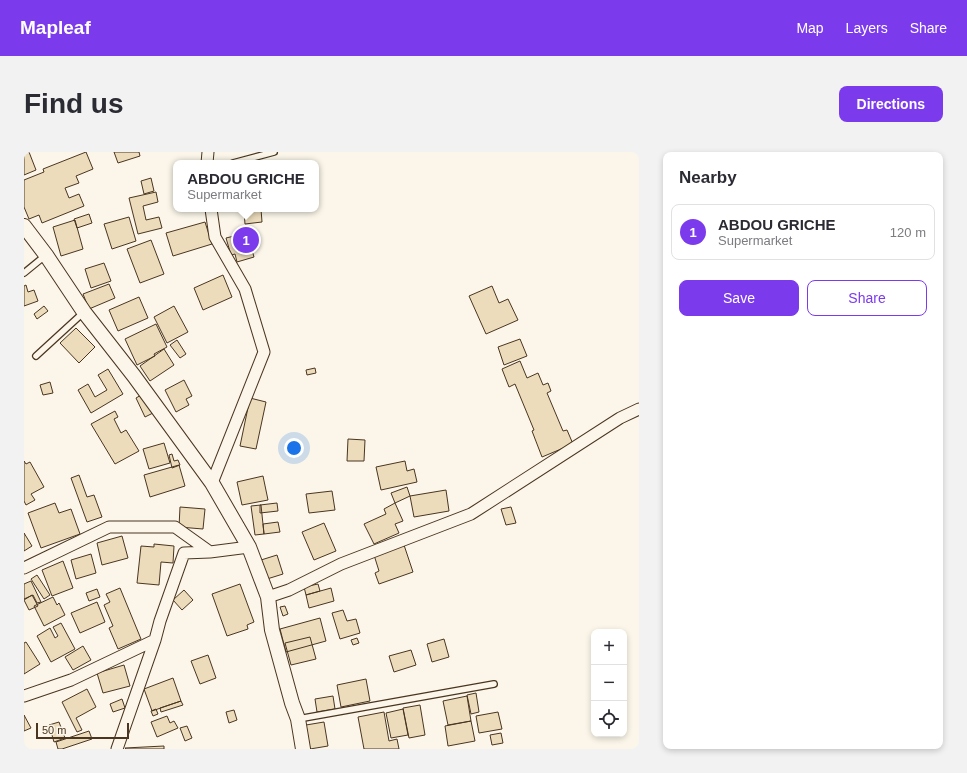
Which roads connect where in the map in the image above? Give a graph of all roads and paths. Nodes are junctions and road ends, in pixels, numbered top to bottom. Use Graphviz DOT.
graph roads {
  1 [pos="274,152"];
  2 [pos="244,160"];
  3 [pos="211,212"];
  4 [pos="24,226"];
  5 [pos="46,255"];
  6 [pos="24,273"];
  7 [pos="84,312"];
  8 [pos="36,356"];
  9 [pos="639,409"];
  10 [pos="212,483"];
  11 [pos="249,546"];
  12 [pos="210,552"];
  13 [pos="24,568"];
  14 [pos="268,597"];
  15 [pos="155,640"];
  16 [pos="494,684"];
  17 [pos="24,696"];
  18 [pos="298,719"];
  19 [pos="117,749"];
  20 [pos="303,749"];
  1 -- 2 [label="lane"];
  3 -- 10 [label="street"];
  4 -- 5 [label="street"];
  5 -- 6 [label="lane"];
  5 -- 7 [label="street"];
  7 -- 8 [label="lane"];
  7 -- 10 [label="street"];
  9 -- 14 [label="street"];
  10 -- 11 [label="street"];
  11 -- 12 [label="street"];
  11 -- 14 [label="street"];
  12 -- 13 [label="street"];
  12 -- 15 [label="street"];
  14 -- 18 [label="street"];
  15 -- 17 [label="street"];
  15 -- 19 [label="street"];
  16 -- 18 [label="lane"];
  18 -- 20 [label="street"];
}
